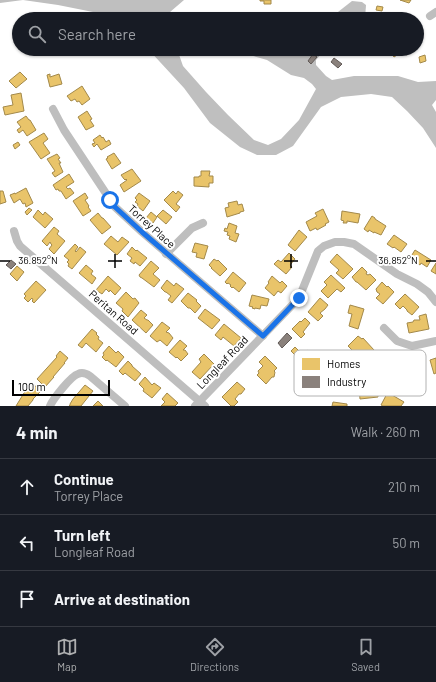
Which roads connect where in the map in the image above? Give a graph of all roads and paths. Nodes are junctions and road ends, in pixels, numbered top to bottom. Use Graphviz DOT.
graph roads {
  1 [pos="53,109"];
  2 [pos="203,223"];
  3 [pos="14,231"];
  4 [pos="166,254"];
  5 [pos="436,302"];
  6 [pos="384,328"];
  7 [pos="263,336"];
  8 [pos="436,341"];
  9 [pos="200,404"];
  10 [pos="50,406"];
  11 [pos="125,406"];
  1 -- 4 [label="street, Torrey Place"];
  2 -- 4 [label="street"];
  3 -- 9 [label="street, Peritan Road"];
  4 -- 7 [label="street, Torrey Place"];
  5 -- 7 [label="street, Longleaf Road"];
  6 -- 8 [label="street"];
  7 -- 9 [label="street, Longleaf Road"];
  10 -- 11 [label="street"];
}
